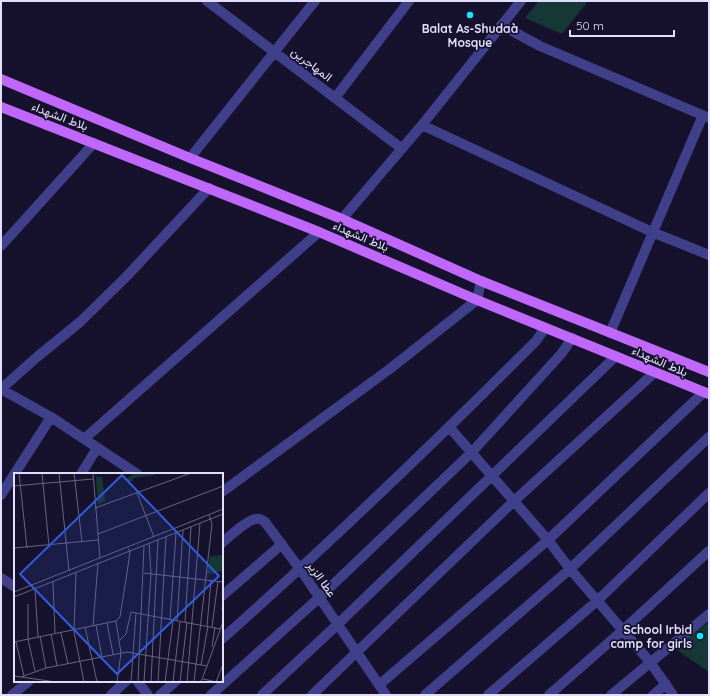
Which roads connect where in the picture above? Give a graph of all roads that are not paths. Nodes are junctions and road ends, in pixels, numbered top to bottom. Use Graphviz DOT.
graph roads {
  1 [pos="207,1"];
  2 [pos="315,1"];
  3 [pos="408,1"];
  4 [pos="521,1"];
  5 [pos="501,25"];
  6 [pos="275,52"];
  7 [pos="1,79"];
  8 [pos="335,98"];
  9 [pos="2,108"];
  10 [pos="706,116"];
  11 [pos="422,125"];
  12 [pos="94,143"];
  13 [pos="402,148"];
  14 [pos="190,158"];
  15 [pos="209,188"];
  16 [pos="342,220"];
  17 [pos="319,232"];
  18 [pos="652,232"];
  19 [pos="1,246"];
  20 [pos="709,255"];
  21 [pos="481,281"];
  22 [pos="477,300"];
  23 [pos="545,328"];
  24 [pos="610,333"];
  25 [pos="572,338"];
  26 [pos="616,356"];
  27 [pos="709,372"];
  28 [pos="654,373"];
  29 [pos="1,389"];
  30 [pos="706,393"];
  31 [pos="51,417"];
  32 [pos="450,428"];
  33 [pos="709,437"];
  34 [pos="84,439"];
  35 [pos="97,448"];
  36 [pos="472,452"];
  37 [pos="15,473"];
  38 [pos="82,473"];
  39 [pos="135,473"];
  40 [pos="14,475"];
  41 [pos="493,476"];
  42 [pos="223,491"];
  43 [pos="709,493"];
  44 [pos="1,495"];
  45 [pos="513,502"];
  46 [pos="548,540"];
  47 [pos="223,542"];
  48 [pos="282,544"];
  49 [pos="709,551"];
  50 [pos="300,569"];
  51 [pos="570,569"];
  52 [pos="1,578"];
  53 [pos="13,583"];
  54 [pos="223,595"];
  55 [pos="320,598"];
  56 [pos="597,601"];
  57 [pos="709,614"];
  58 [pos="338,624"];
  59 [pos="622,631"];
  60 [pos="223,638"];
  61 [pos="356,654"];
  62 [pos="650,662"];
  63 [pos="28,682"];
  64 [pos="125,682"];
  65 [pos="138,682"];
  66 [pos="175,682"];
  67 [pos="666,684"];
  68 [pos="379,685"];
  69 [pos="12,695"];
  70 [pos="111,695"];
  71 [pos="148,695"];
  72 [pos="160,695"];
  73 [pos="211,695"];
  74 [pos="262,695"];
  75 [pos="312,695"];
  76 [pos="386,695"];
  77 [pos="425,695"];
  78 [pos="488,695"];
  79 [pos="549,695"];
  80 [pos="611,695"];
  81 [pos="653,695"];
  82 [pos="673,695"];
  1 -- 6 [label="street, المهاجرين"];
  2 -- 6 [label="street"];
  3 -- 8 [label="street"];
  4 -- 5 [label="street"];
  5 -- 10 [label="street"];
  5 -- 11 [label="street"];
  6 -- 8 [label="street, المهاجرين"];
  6 -- 14 [label="street"];
  7 -- 14 [label="main road"];
  8 -- 13 [label="street, المهاجرين"];
  9 -- 12 [label="main road, بلاط الشهداء"];
  10 -- 18 [label="street"];
  11 -- 13 [label="street"];
  11 -- 18 [label="street"];
  12 -- 15 [label="main road, بلاط الشهداء"];
  12 -- 19 [label="street"];
  13 -- 16 [label="street"];
  14 -- 16 [label="main road"];
  15 -- 17 [label="main road, بلاط الشهداء"];
  15 -- 29 [label="street"];
  16 -- 21 [label="main road"];
  17 -- 22 [label="main road, بلاط الشهداء"];
  17 -- 34 [label="street"];
  18 -- 20 [label="street"];
  18 -- 24 [label="street"];
  21 -- 22 [label="street"];
  21 -- 24 [label="main road"];
  22 -- 23 [label="main road, بلاط الشهداء"];
  22 -- 42 [label="street"];
  23 -- 25 [label="main road, بلاط الشهداء"];
  23 -- 32 [label="street"];
  24 -- 27 [label="main road"];
  25 -- 26 [label="main road, بلاط الشهداء"];
  25 -- 36 [label="street"];
  26 -- 28 [label="main road, بلاط الشهداء"];
  26 -- 41 [label="street"];
  28 -- 30 [label="main road, بلاط الشهداء"];
  28 -- 45 [label="street"];
  29 -- 31 [label="street"];
  30 -- 46 [label="street"];
  31 -- 34 [label="street"];
  31 -- 37 [label="street"];
  32 -- 36 [label="street"];
  32 -- 50 [label="street"];
  33 -- 51 [label="street"];
  34 -- 35 [label="street"];
  35 -- 38 [label="street"];
  35 -- 39 [label="street"];
  36 -- 41 [label="street"];
  36 -- 55 [label="street"];
  40 -- 44 [label="street"];
  41 -- 45 [label="street"];
  41 -- 58 [label="street"];
  43 -- 56 [label="street"];
  45 -- 46 [label="street"];
  45 -- 61 [label="street"];
  46 -- 51 [label="street"];
  46 -- 68 [label="street"];
  47 -- 48 [label="street, عطا الزير"];
  48 -- 50 [label="street, عطا الزير"];
  48 -- 54 [label="street"];
  49 -- 59 [label="street"];
  50 -- 55 [label="street, عطا الزير"];
  50 -- 60 [label="street"];
  51 -- 56 [label="street"];
  51 -- 77 [label="street"];
  52 -- 53 [label="street"];
  55 -- 58 [label="street, عطا الزير"];
  55 -- 73 [label="street"];
  56 -- 59 [label="street"];
  56 -- 78 [label="street"];
  57 -- 62 [label="street"];
  58 -- 61 [label="street, عطا الزير"];
  58 -- 74 [label="street"];
  59 -- 62 [label="street"];
  59 -- 79 [label="street"];
  61 -- 68 [label="street, عطا الزير"];
  61 -- 75 [label="street"];
  62 -- 67 [label="street"];
  62 -- 80 [label="street"];
  63 -- 69 [label="street"];
  64 -- 70 [label="street"];
  65 -- 71 [label="street"];
  66 -- 72 [label="street"];
  67 -- 81 [label="street"];
  67 -- 82 [label="street"];
  68 -- 76 [label="street, عطا الزير"];
}
